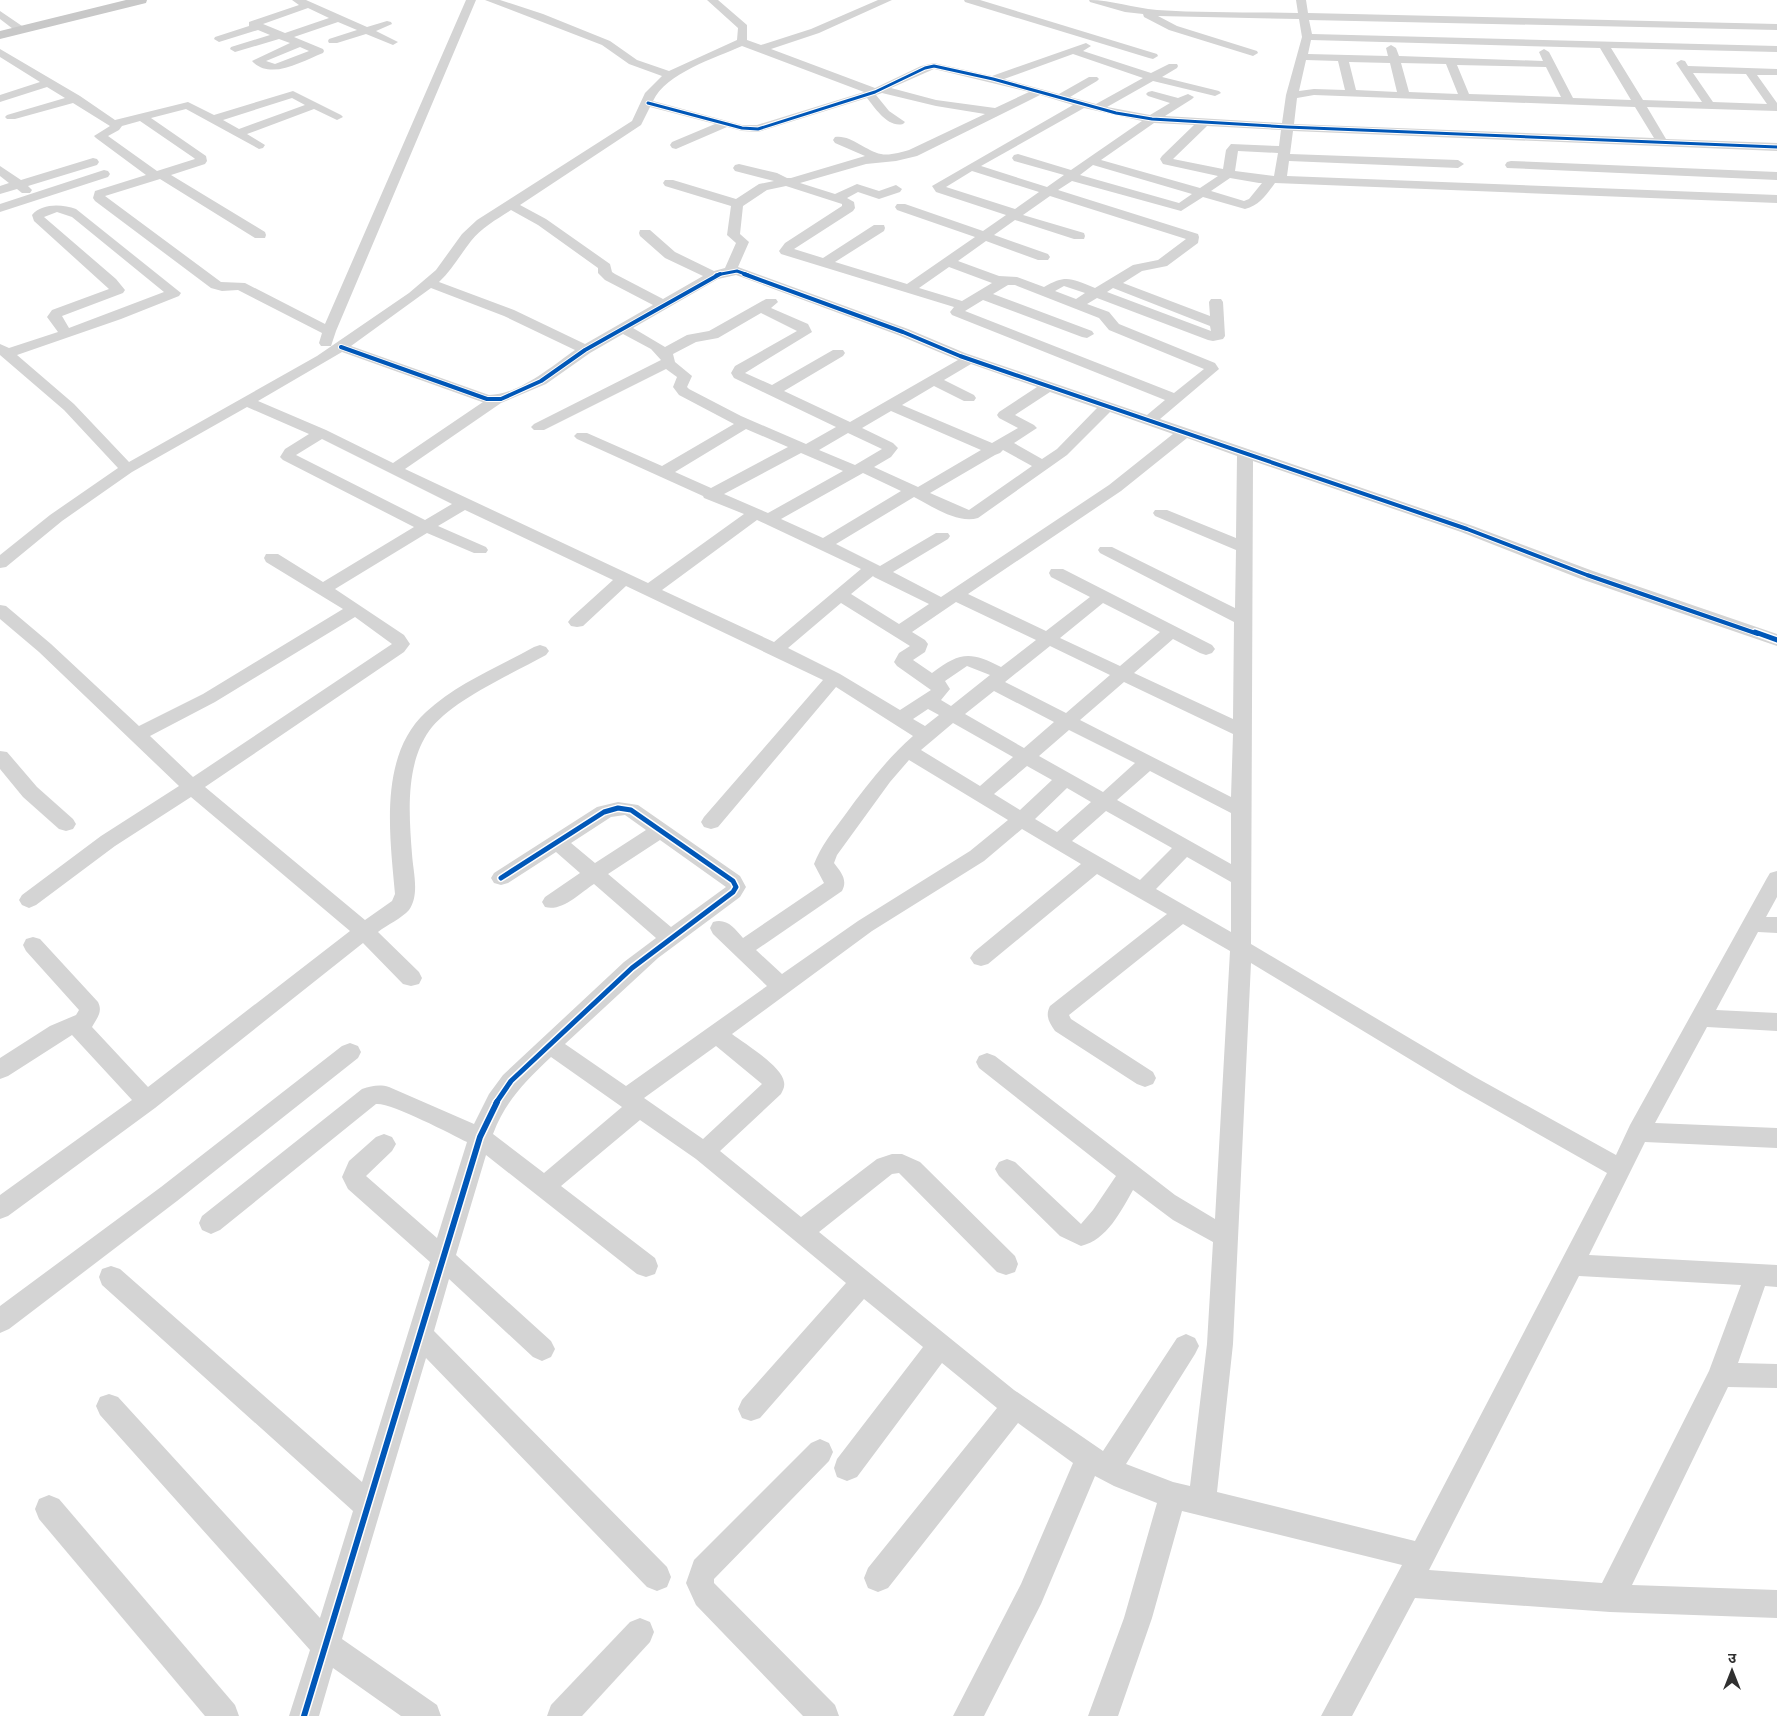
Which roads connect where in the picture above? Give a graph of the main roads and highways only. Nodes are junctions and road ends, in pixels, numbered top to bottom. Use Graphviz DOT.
graph roads {
  1 [pos="123,0"];
  2 [pos="141,0"];
  3 [pos="18,28"];
  4 [pos="0,30"];
  5 [pos="0,35"];
  1 -- 3 [label="main road"];
  2 -- 3 [label="main road"];
  3 -- 4 [label="main road"];
  3 -- 5 [label="main road"];
}
